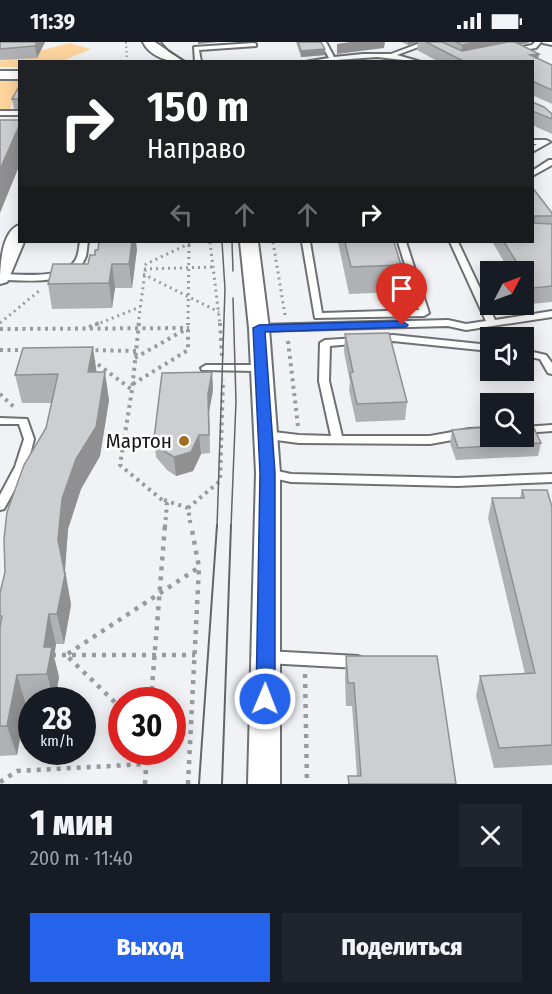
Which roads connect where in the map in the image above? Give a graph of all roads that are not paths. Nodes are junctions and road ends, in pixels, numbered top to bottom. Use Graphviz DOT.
graph roads {
  1 [pos="149,42"];
  2 [pos="332,42"];
  3 [pos="538,42"];
  4 [pos="545,42"];
  5 [pos="552,43"];
  6 [pos="430,44"];
  7 [pos="254,45"];
  8 [pos="325,45"];
  9 [pos="522,54"];
  10 [pos="388,56"];
  11 [pos="175,60"];
  12 [pos="198,60"];
  13 [pos="333,60"];
  14 [pos="413,60"];
  15 [pos="0,75"];
  16 [pos="18,75"];
  17 [pos="0,113"];
  18 [pos="18,113"];
  19 [pos="549,140"];
  20 [pos="534,142"];
  21 [pos="534,149"];
  22 [pos="552,162"];
  23 [pos="534,173"];
  24 [pos="18,235"];
  25 [pos="84,243"];
  26 [pos="249,243"];
  27 [pos="306,243"];
  28 [pos="402,243"];
  29 [pos="454,243"];
  30 [pos="0,278"];
  31 [pos="552,314"];
  32 [pos="492,323"];
  33 [pos="259,328"];
  34 [pos="480,347"];
  35 [pos="534,355"];
  36 [pos="261,368"];
  37 [pos="206,369"];
  38 [pos="552,371"];
  39 [pos="0,421"];
  40 [pos="552,428"];
  41 [pos="534,429"];
  42 [pos="480,432"];
  43 [pos="265,435"];
  44 [pos="338,440"];
  45 [pos="268,473"];
  46 [pos="552,478"];
  47 [pos="0,507"];
  48 [pos="266,657"];
  49 [pos="377,662"];
  50 [pos="264,784"];
  1 -- 11 [label="street"];
  2 -- 8 [label="lane"];
  3 -- 9 [label="lane"];
  4 -- 5 [label="lane"];
  6 -- 10 [label="lane"];
  7 -- 12 [label="lane"];
  8 -- 13 [label="lane"];
  10 -- 13 [label="lane"];
  10 -- 14 [label="lane"];
  15 -- 16 [label="street"];
  17 -- 18 [label="lane"];
  19 -- 20 [label="lane"];
  19 -- 21 [label="lane"];
  22 -- 23 [label="lane"];
  24 -- 30 [label="street"];
  25 -- 30 [label="lane"];
  26 -- 33 [label="street"];
  27 -- 28 [label="lane"];
  29 -- 32 [label="lane"];
  31 -- 32 [label="lane"];
  32 -- 33 [label="lane"];
  33 -- 36 [label="street"];
  34 -- 44 [label="lane"];
  35 -- 38 [label="lane"];
  36 -- 37 [label="lane"];
  36 -- 43 [label="street"];
  39 -- 47 [label="lane"];
  40 -- 41 [label="lane"];
  42 -- 44 [label="lane"];
  43 -- 44 [label="lane"];
  43 -- 45 [label="street"];
  45 -- 46 [label="lane"];
  45 -- 48 [label="street"];
  48 -- 49 [label="lane"];
  48 -- 50 [label="street"];
}
